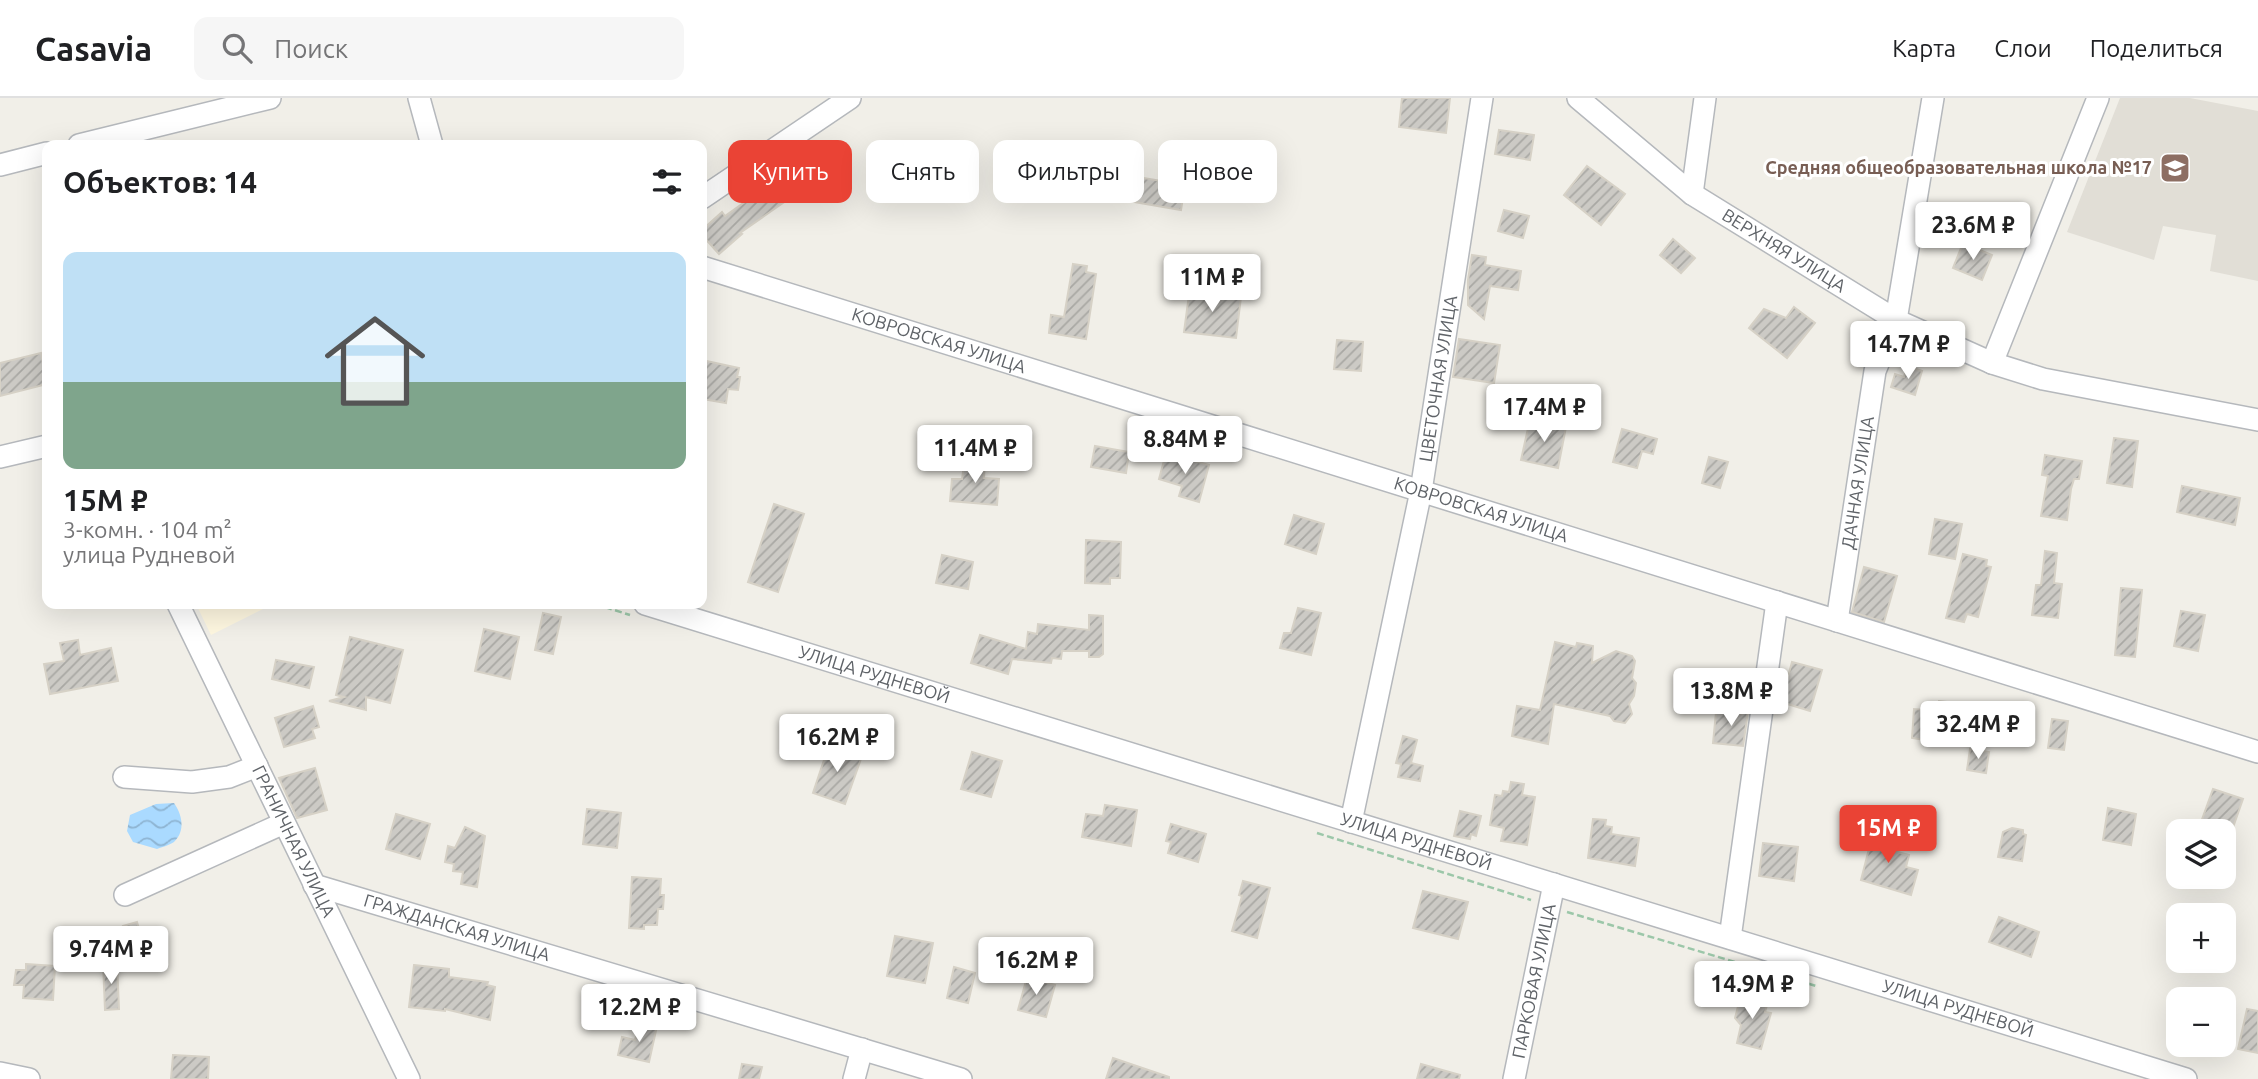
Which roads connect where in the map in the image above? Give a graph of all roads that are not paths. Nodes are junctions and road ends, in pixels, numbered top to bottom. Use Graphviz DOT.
graph roads {
  1 [pos="271,98"];
  2 [pos="419,98"];
  3 [pos="850,98"];
  4 [pos="1482,98"];
  5 [pos="1578,98"];
  6 [pos="1705,98"];
  7 [pos="1933,98"];
  8 [pos="2098,98"];
  9 [pos="99,140"];
  10 [pos="431,140"];
  11 [pos="42,154"];
  12 [pos="0,165"];
  13 [pos="1692,194"];
  14 [pos="707,195"];
  15 [pos="707,269"];
  16 [pos="1896,320"];
  17 [pos="1992,363"];
  18 [pos="2258,419"];
  19 [pos="42,447"];
  20 [pos="0,457"];
  21 [pos="1421,491"];
  22 [pos="1777,602"];
  23 [pos="180,609"];
  24 [pos="661,609"];
  25 [pos="1837,621"];
  26 [pos="2258,752"];
  27 [pos="257,766"];
  28 [pos="124,776"];
  29 [pos="1351,822"];
  30 [pos="284,823"];
  31 [pos="1554,884"];
  32 [pos="314,885"];
  33 [pos="125,895"];
  34 [pos="1730,939"];
  35 [pos="862,1049"];
  36 [pos="0,1073"];
  37 [pos="29,1079"];
  38 [pos="410,1079"];
  39 [pos="854,1079"];
  40 [pos="961,1079"];
  41 [pos="1514,1079"];
  42 [pos="2186,1079"];
  1 -- 9 [label="street"];
  2 -- 10 [label="street"];
  3 -- 14 [label="street"];
  4 -- 21 [label="street, ЦВЕТОЧНАЯ УЛИЦА"];
  5 -- 13 [label="street, ВЕРХНЯЯ УЛИЦА"];
  6 -- 13 [label="street"];
  7 -- 16 [label="street, ДАЧНАЯ УЛИЦА"];
  8 -- 17 [label="street"];
  11 -- 12 [label="street"];
  13 -- 16 [label="street, ВЕРХНЯЯ УЛИЦА"];
  15 -- 21 [label="street, КОВРОВСКАЯ УЛИЦА"];
  16 -- 17 [label="street, ВЕРХНЯЯ УЛИЦА"];
  16 -- 25 [label="street, ДАЧНАЯ УЛИЦА"];
  17 -- 18 [label="street, ВЕРХНЯЯ УЛИЦА"];
  19 -- 20 [label="street"];
  21 -- 22 [label="street, КОВРОВСКАЯ УЛИЦА"];
  21 -- 29 [label="street, ЦВЕТОЧНАЯ УЛИЦА"];
  22 -- 25 [label="street, КОВРОВСКАЯ УЛИЦА"];
  22 -- 34 [label="street"];
  23 -- 27 [label="street, ГРАНИЧНАЯ УЛИЦА"];
  24 -- 29 [label="street, УЛИЦА РУДНЕВОЙ"];
  25 -- 26 [label="street, КОВРОВСКАЯ УЛИЦА"];
  27 -- 28 [label="street"];
  27 -- 30 [label="street, ГРАНИЧНАЯ УЛИЦА"];
  29 -- 31 [label="street, УЛИЦА РУДНЕВОЙ"];
  30 -- 32 [label="street, ГРАНИЧНАЯ УЛИЦА"];
  30 -- 33 [label="street"];
  31 -- 34 [label="street, УЛИЦА РУДНЕВОЙ"];
  31 -- 41 [label="street, ПАРКОВАЯ УЛИЦА"];
  32 -- 35 [label="street, ГРАЖДАНСКАЯ УЛИЦА"];
  32 -- 38 [label="street, ГРАНИЧНАЯ УЛИЦА"];
  34 -- 42 [label="street, УЛИЦА РУДНЕВОЙ"];
  35 -- 39 [label="street"];
  35 -- 40 [label="street, ГРАЖДАНСКАЯ УЛИЦА"];
  36 -- 37 [label="street"];
}
